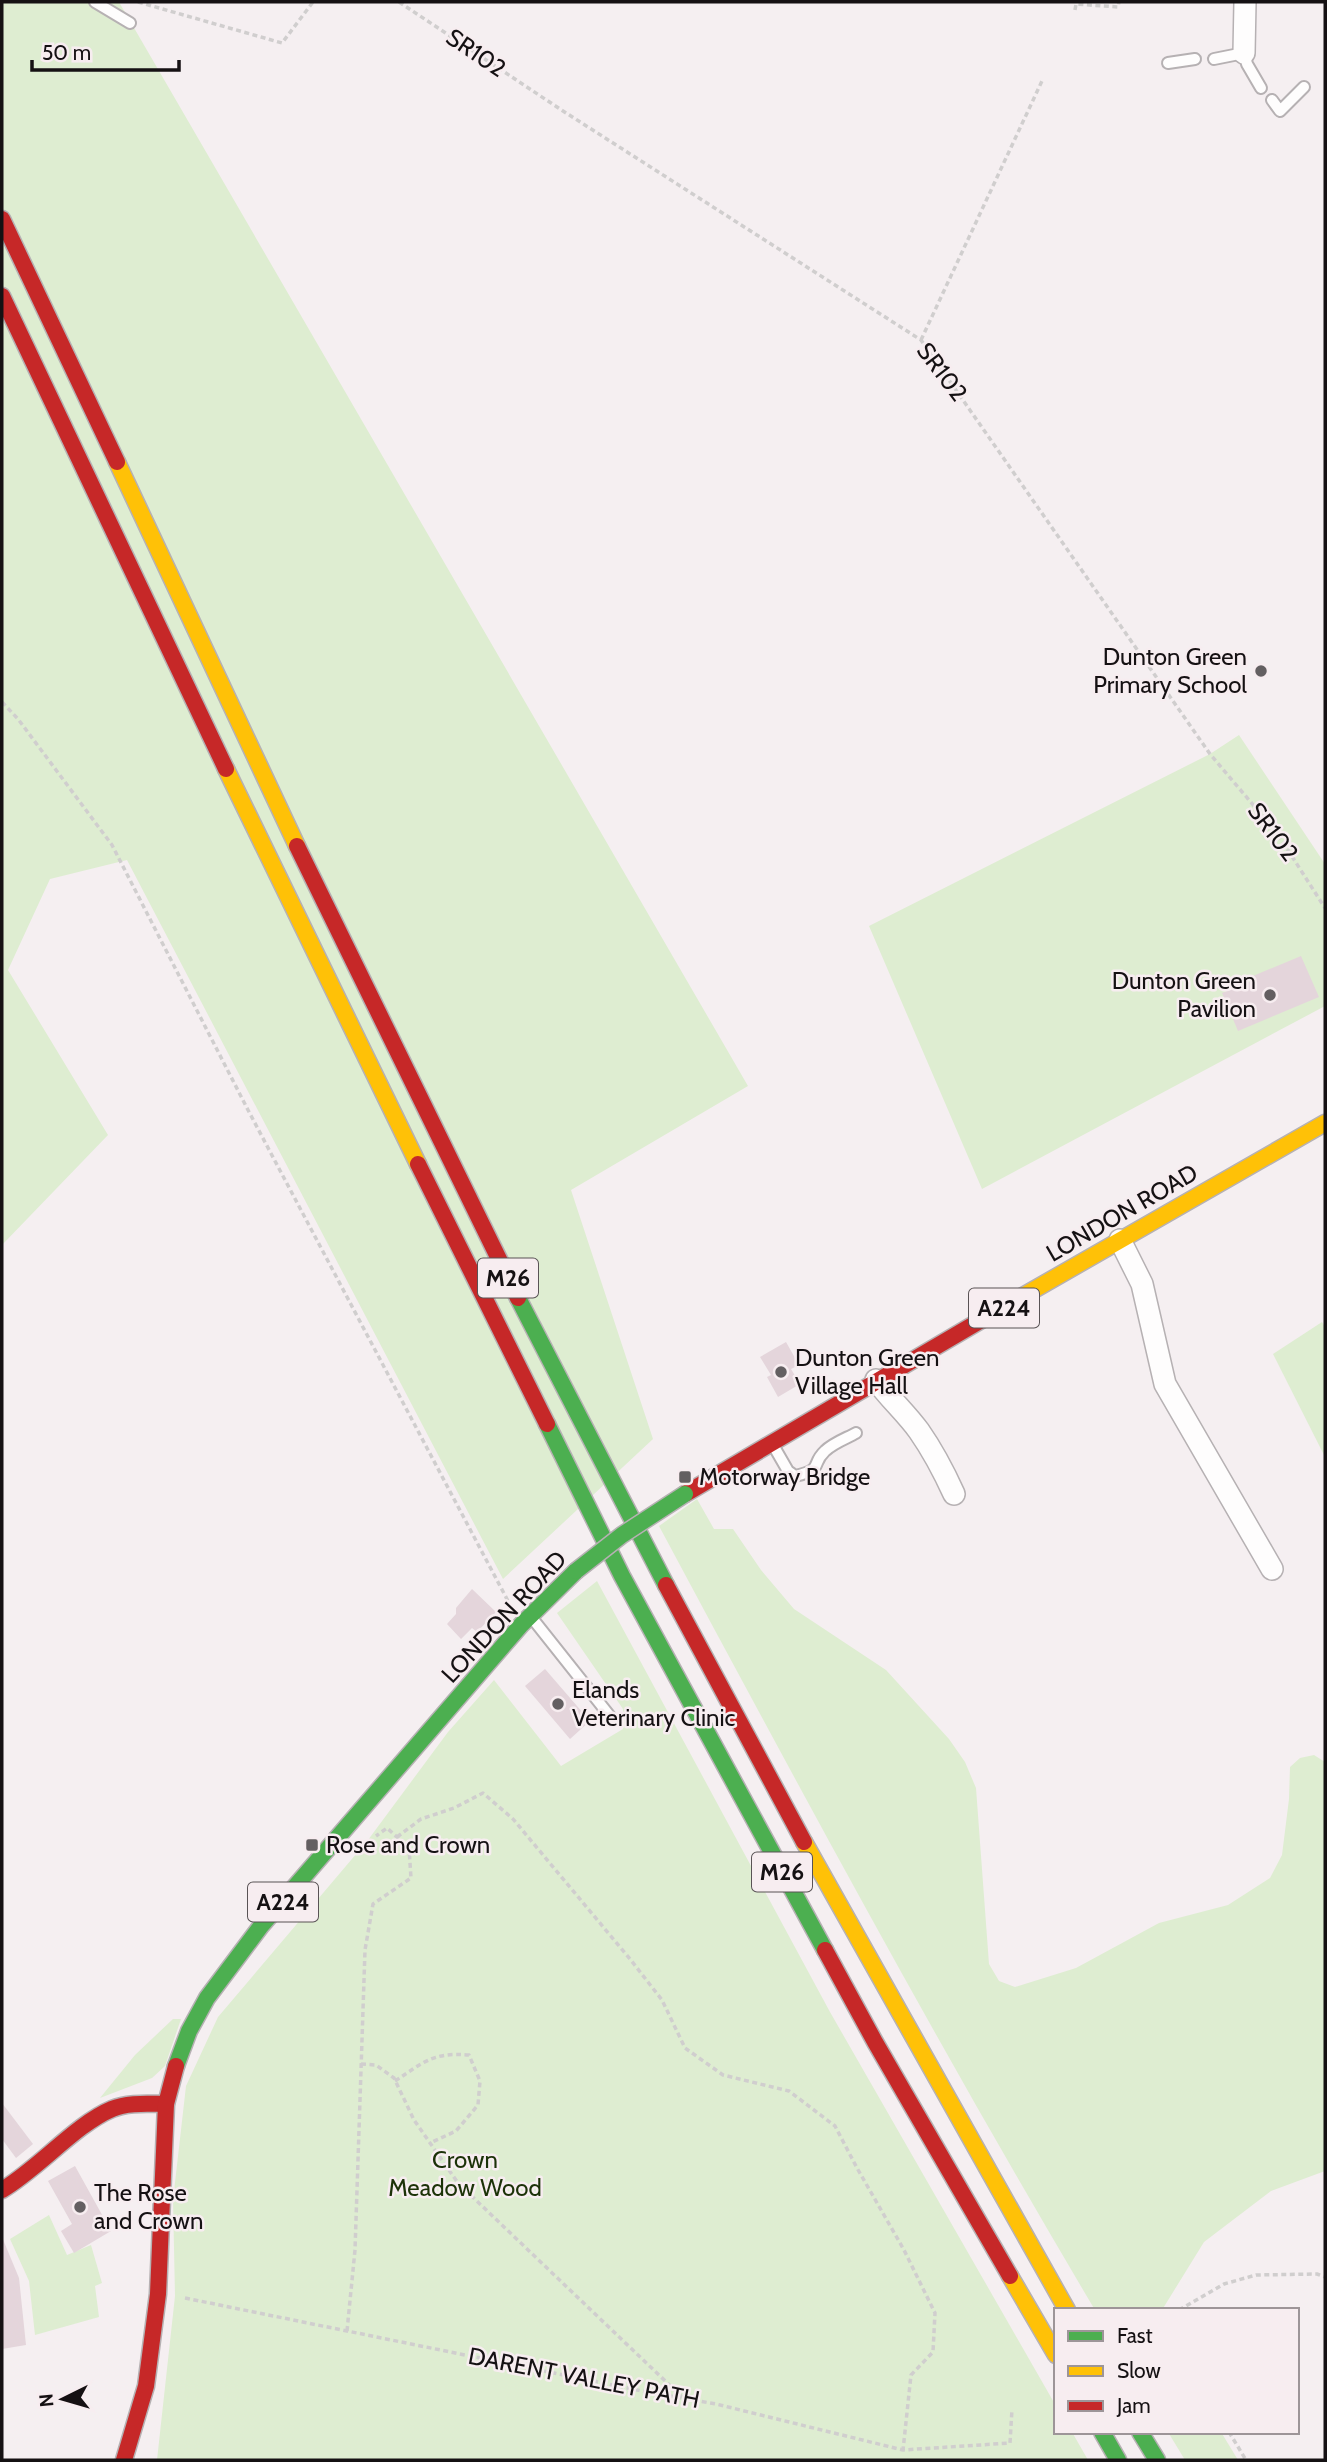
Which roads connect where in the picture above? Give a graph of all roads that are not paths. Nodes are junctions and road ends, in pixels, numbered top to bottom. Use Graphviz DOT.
graph roads {
  1 [pos="95,2"];
  2 [pos="1245,2"];
  3 [pos="130,23"];
  4 [pos="1244,52"];
  5 [pos="1195,59"];
  6 [pos="1214,59"];
  7 [pos="1168,63"];
  8 [pos="1304,87"];
  9 [pos="1261,88"];
  10 [pos="1272,100"];
  11 [pos="2,219"];
  12 [pos="2,296"];
  13 [pos="1325,1123"];
  14 [pos="1121,1240"];
  15 [pos="876,1380"];
  16 [pos="856,1433"];
  17 [pos="771,1443"];
  18 [pos="954,1494"];
  19 [pos="1272,1569"];
  20 [pos="525,1620"];
  21 [pos="613,1720"];
  22 [pos="166,2104"];
  23 [pos="2,2189"];
  24 [pos="1066,2308"];
  25 [pos="1054,2352"];
  26 [pos="1102,2434"];
  27 [pos="1141,2434"];
  28 [pos="124,2460"];
  29 [pos="1118,2460"];
  30 [pos="1157,2460"];
  1 -- 3 [label="lane"];
  2 -- 4 [label="street"];
  4 -- 6 [label="lane"];
  4 -- 9 [label="lane"];
  5 -- 7 [label="lane"];
  8 -- 10 [label="lane"];
  11 -- 24 [label="main road, M26"];
  12 -- 25 [label="main road, M26"];
  13 -- 14 [label="main road, LONDON ROAD / A224"];
  14 -- 15 [label="main road, LONDON ROAD / A224"];
  14 -- 19 [label="street"];
  15 -- 17 [label="main road, LONDON ROAD / A224"];
  15 -- 18 [label="street"];
  16 -- 17 [label="lane"];
  17 -- 20 [label="main road, LONDON ROAD / A224, bridge"];
  20 -- 21 [label="lane"];
  20 -- 22 [label="main road, LONDON ROAD / A224"];
  22 -- 23 [label="main road"];
  22 -- 28 [label="main road, A224"];
  26 -- 29 [label="main road"];
  27 -- 30 [label="main road"];
}
